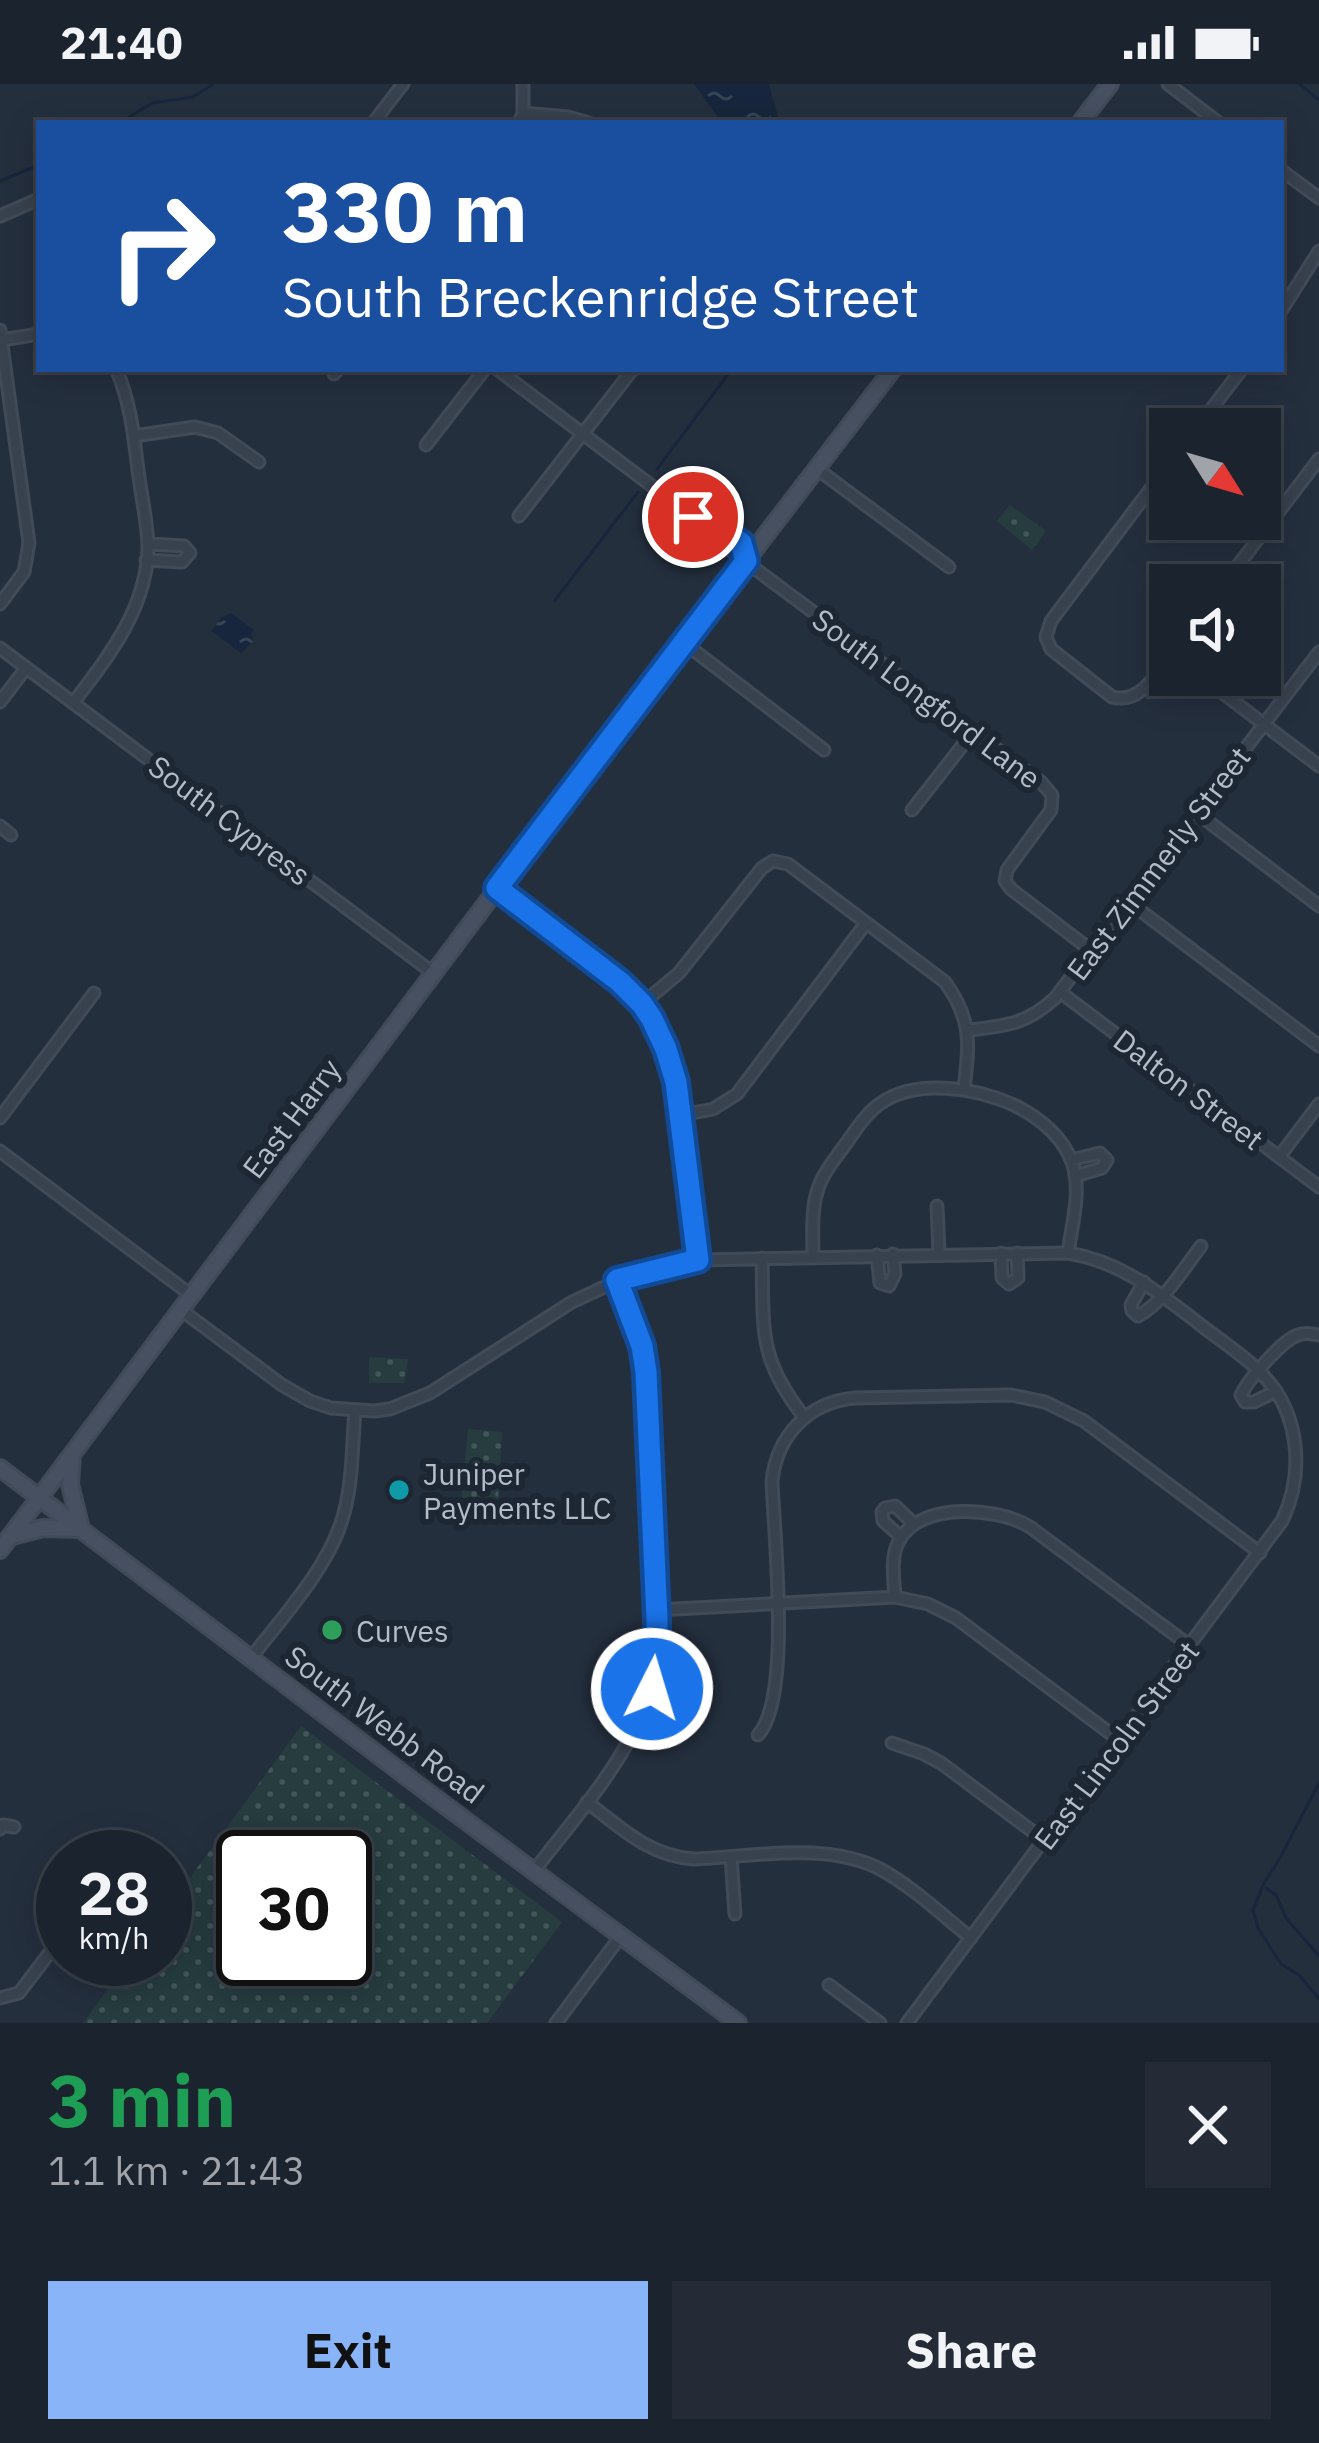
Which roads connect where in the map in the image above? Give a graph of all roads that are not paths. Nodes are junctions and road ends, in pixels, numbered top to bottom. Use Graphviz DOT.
graph roads {
  1 [pos="403,84"];
  2 [pos="523,84"];
  3 [pos="1111,84"];
  4 [pos="1168,84"];
  5 [pos="521,118"];
  6 [pos="375,120"];
  7 [pos="578,120"];
  8 [pos="1083,120"];
  9 [pos="1216,120"];
  10 [pos="1284,172"];
  11 [pos="1319,198"];
  12 [pos="36,200"];
  13 [pos="0,216"];
  14 [pos="1319,251"];
  15 [pos="1284,306"];
  16 [pos="36,334"];
  17 [pos="1,335"];
  18 [pos="117,372"];
  19 [pos="483,372"];
  20 [pos="501,372"];
  21 [pos="631,372"];
  22 [pos="891,372"];
  23 [pos="1240,372"];
  24 [pos="1212,408"];
  25 [pos="583,434"];
  26 [pos="134,436"];
  27 [pos="426,446"];
  28 [pos="15,452"];
  29 [pos="0,454"];
  30 [pos="1319,459"];
  31 [pos="259,462"];
  32 [pos="817,468"];
  33 [pos="1149,492"];
  34 [pos="519,516"];
  35 [pos="148,544"];
  36 [pos="146,560"];
  37 [pos="746,561"];
  38 [pos="1239,564"];
  39 [pos="949,567"];
  40 [pos="0,604"];
  41 [pos="683,642"];
  42 [pos="0,648"];
  43 [pos="1319,652"];
  44 [pos="26,668"];
  45 [pos="1149,681"];
  46 [pos="1226,696"];
  47 [pos="0,702"];
  48 [pos="73,704"];
  49 [pos="1263,724"];
  50 [pos="973,732"];
  51 [pos="824,750"];
  52 [pos="1319,766"];
  53 [pos="912,810"];
  54 [pos="1197,812"];
  55 [pos="0,826"];
  56 [pos="11,835"];
  57 [pos="497,888"];
  58 [pos="1130,902"];
  59 [pos="1319,906"];
  60 [pos="866,923"];
  61 [pos="1092,952"];
  62 [pos="434,973"];
  63 [pos="1060,992"];
  64 [pos="94,993"];
  65 [pos="642,1004"];
  66 [pos="969,1030"];
  67 [pos="1319,1046"];
  68 [pos="964,1089"];
  69 [pos="1319,1104"];
  70 [pos="682,1114"];
  71 [pos="0,1118"];
  72 [pos="0,1151"];
  73 [pos="1279,1157"];
  74 [pos="1071,1160"];
  75 [pos="1076,1176"];
  76 [pos="1319,1187"];
  77 [pos="937,1206"];
  78 [pos="1201,1246"];
  79 [pos="1001,1252"];
  80 [pos="1017,1252"];
  81 [pos="1068,1252"];
  82 [pos="939,1253"];
  83 [pos="893,1254"];
  84 [pos="877,1255"];
  85 [pos="813,1256"];
  86 [pos="762,1258"];
  87 [pos="698,1260"];
  88 [pos="617,1280"];
  89 [pos="1144,1282"];
  90 [pos="191,1295"];
  91 [pos="1162,1295"];
  92 [pos="180,1309"];
  93 [pos="1319,1336"];
  94 [pos="1259,1371"];
  95 [pos="1276,1391"];
  96 [pos="355,1410"];
  97 [pos="804,1417"];
  98 [pos="72,1455"];
  99 [pos="0,1468"];
  100 [pos="40,1498"];
  101 [pos="914,1524"];
  102 [pos="81,1529"];
  103 [pos="902,1537"];
  104 [pos="5,1544"];
  105 [pos="1260,1553"];
  106 [pos="895,1598"];
  107 [pos="777,1603"];
  108 [pos="657,1610"];
  109 [pos="1190,1646"];
  110 [pos="251,1658"];
  111 [pos="758,1735"];
  112 [pos="1119,1740"];
  113 [pos="892,1743"];
  114 [pos="587,1802"];
  115 [pos="14,1827"];
  116 [pos="0,1829"];
  117 [pos="1044,1840"];
  118 [pos="731,1857"];
  119 [pos="534,1870"];
  120 [pos="735,1914"];
  121 [pos="620,1937"];
  122 [pos="971,1937"];
  123 [pos="36,1971"];
  124 [pos="829,1985"];
  125 [pos="0,1998"];
  126 [pos="556,2023"];
  127 [pos="737,2023"];
  128 [pos="880,2023"];
  129 [pos="907,2023"];
  1 -- 6 [label="street"];
  2 -- 5 [label="street"];
  3 -- 8 [label="main road"];
  4 -- 9 [label="street"];
  5 -- 7 [label="street"];
  10 -- 11 [label="street"];
  12 -- 13 [label="street"];
  14 -- 15 [label="street"];
  16 -- 17 [label="street"];
  17 -- 28 [label="street"];
  18 -- 26 [label="street"];
  19 -- 27 [label="street"];
  20 -- 25 [label="street, South Longford Lane"];
  21 -- 25 [label="street"];
  22 -- 32 [label="main road, East Harry"];
  23 -- 24 [label="street"];
  25 -- 34 [label="street"];
  25 -- 37 [label="street, South Longford Lane"];
  26 -- 31 [label="street"];
  26 -- 35 [label="street"];
  28 -- 29 [label="street"];
  28 -- 40 [label="street"];
  30 -- 38 [label="street"];
  32 -- 37 [label="main road, East Harry"];
  32 -- 39 [label="street"];
  33 -- 45 [label="street"];
  35 -- 36 [label="street"];
  35 -- 36 [label="street"];
  36 -- 48 [label="street"];
  37 -- 41 [label="main road, East Harry"];
  37 -- 50 [label="street, South Longford Lane"];
  41 -- 51 [label="street"];
  41 -- 57 [label="main road, East Harry"];
  42 -- 44 [label="street, South Cypress"];
  43 -- 49 [label="street, East Zimmerly Street"];
  44 -- 47 [label="street"];
  44 -- 48 [label="street, South Cypress"];
  46 -- 49 [label="street"];
  48 -- 62 [label="street, South Cypress"];
  49 -- 52 [label="street"];
  49 -- 54 [label="street, East Zimmerly Street"];
  50 -- 53 [label="street"];
  50 -- 61 [label="street, South Longford Lane"];
  54 -- 58 [label="street, East Zimmerly Street"];
  54 -- 59 [label="street"];
  55 -- 56 [label="street"];
  57 -- 62 [label="main road, East Harry"];
  57 -- 65 [label="street"];
  58 -- 61 [label="street, East Zimmerly Street"];
  58 -- 67 [label="street"];
  60 -- 65 [label="street"];
  60 -- 66 [label="street"];
  60 -- 70 [label="street"];
  61 -- 63 [label="street, East Zimmerly Street"];
  62 -- 90 [label="main road, East Harry"];
  63 -- 66 [label="street, East Zimmerly Street"];
  63 -- 73 [label="street, Dalton Street"];
  64 -- 71 [label="street"];
  65 -- 70 [label="street"];
  66 -- 68 [label="street"];
  68 -- 74 [label="street"];
  68 -- 85 [label="street"];
  69 -- 73 [label="street"];
  70 -- 87 [label="street"];
  72 -- 90 [label="street"];
  73 -- 76 [label="street, Dalton Street"];
  74 -- 75 [label="street"];
  74 -- 75 [label="street"];
  75 -- 81 [label="street"];
  77 -- 82 [label="street"];
  78 -- 91 [label="street"];
  79 -- 80 [label="street"];
  79 -- 80 [label="street"];
  79 -- 82 [label="street"];
  80 -- 81 [label="street"];
  81 -- 89 [label="street"];
  82 -- 83 [label="street"];
  83 -- 84 [label="street"];
  83 -- 84 [label="street"];
  84 -- 85 [label="street"];
  85 -- 86 [label="street"];
  86 -- 87 [label="street"];
  86 -- 97 [label="street"];
  87 -- 88 [label="street"];
  88 -- 96 [label="street"];
  88 -- 108 [label="street"];
  89 -- 91 [label="street"];
  89 -- 91 [label="street"];
  90 -- 92 [label="main road, East Harry"];
  91 -- 94 [label="street"];
  92 -- 96 [label="street"];
  92 -- 98 [label="main road, East Harry"];
  93 -- 94 [label="street"];
  94 -- 95 [label="street"];
  94 -- 95 [label="street"];
  95 -- 105 [label="street, East Lincoln Street"];
  96 -- 110 [label="street"];
  97 -- 105 [label="street"];
  97 -- 107 [label="street"];
  98 -- 100 [label="main road, East Harry"];
  98 -- 102 [label="main road"];
  99 -- 100 [label="main road, South Webb Road"];
  100 -- 102 [label="main road, South Webb Road"];
  100 -- 104 [label="main road, East Harry"];
  101 -- 103 [label="street"];
  101 -- 103 [label="street"];
  101 -- 109 [label="street"];
  102 -- 104 [label="main road"];
  102 -- 110 [label="main road, South Webb Road"];
  103 -- 106 [label="street"];
  105 -- 109 [label="street, East Lincoln Street"];
  106 -- 107 [label="street"];
  106 -- 112 [label="street"];
  107 -- 108 [label="street"];
  107 -- 111 [label="street"];
  108 -- 114 [label="street"];
  109 -- 112 [label="street, East Lincoln Street"];
  110 -- 119 [label="main road, South Webb Road"];
  112 -- 117 [label="street, East Lincoln Street"];
  113 -- 117 [label="street"];
  114 -- 118 [label="street"];
  114 -- 119 [label="street"];
  115 -- 116 [label="street"];
  117 -- 122 [label="street, East Lincoln Street"];
  118 -- 120 [label="street"];
  118 -- 122 [label="street"];
  119 -- 121 [label="main road, South Webb Road"];
  121 -- 126 [label="street"];
  121 -- 127 [label="main road, South Webb Road"];
  122 -- 129 [label="street, East Lincoln Street"];
  123 -- 125 [label="street"];
  124 -- 128 [label="street"];
}
